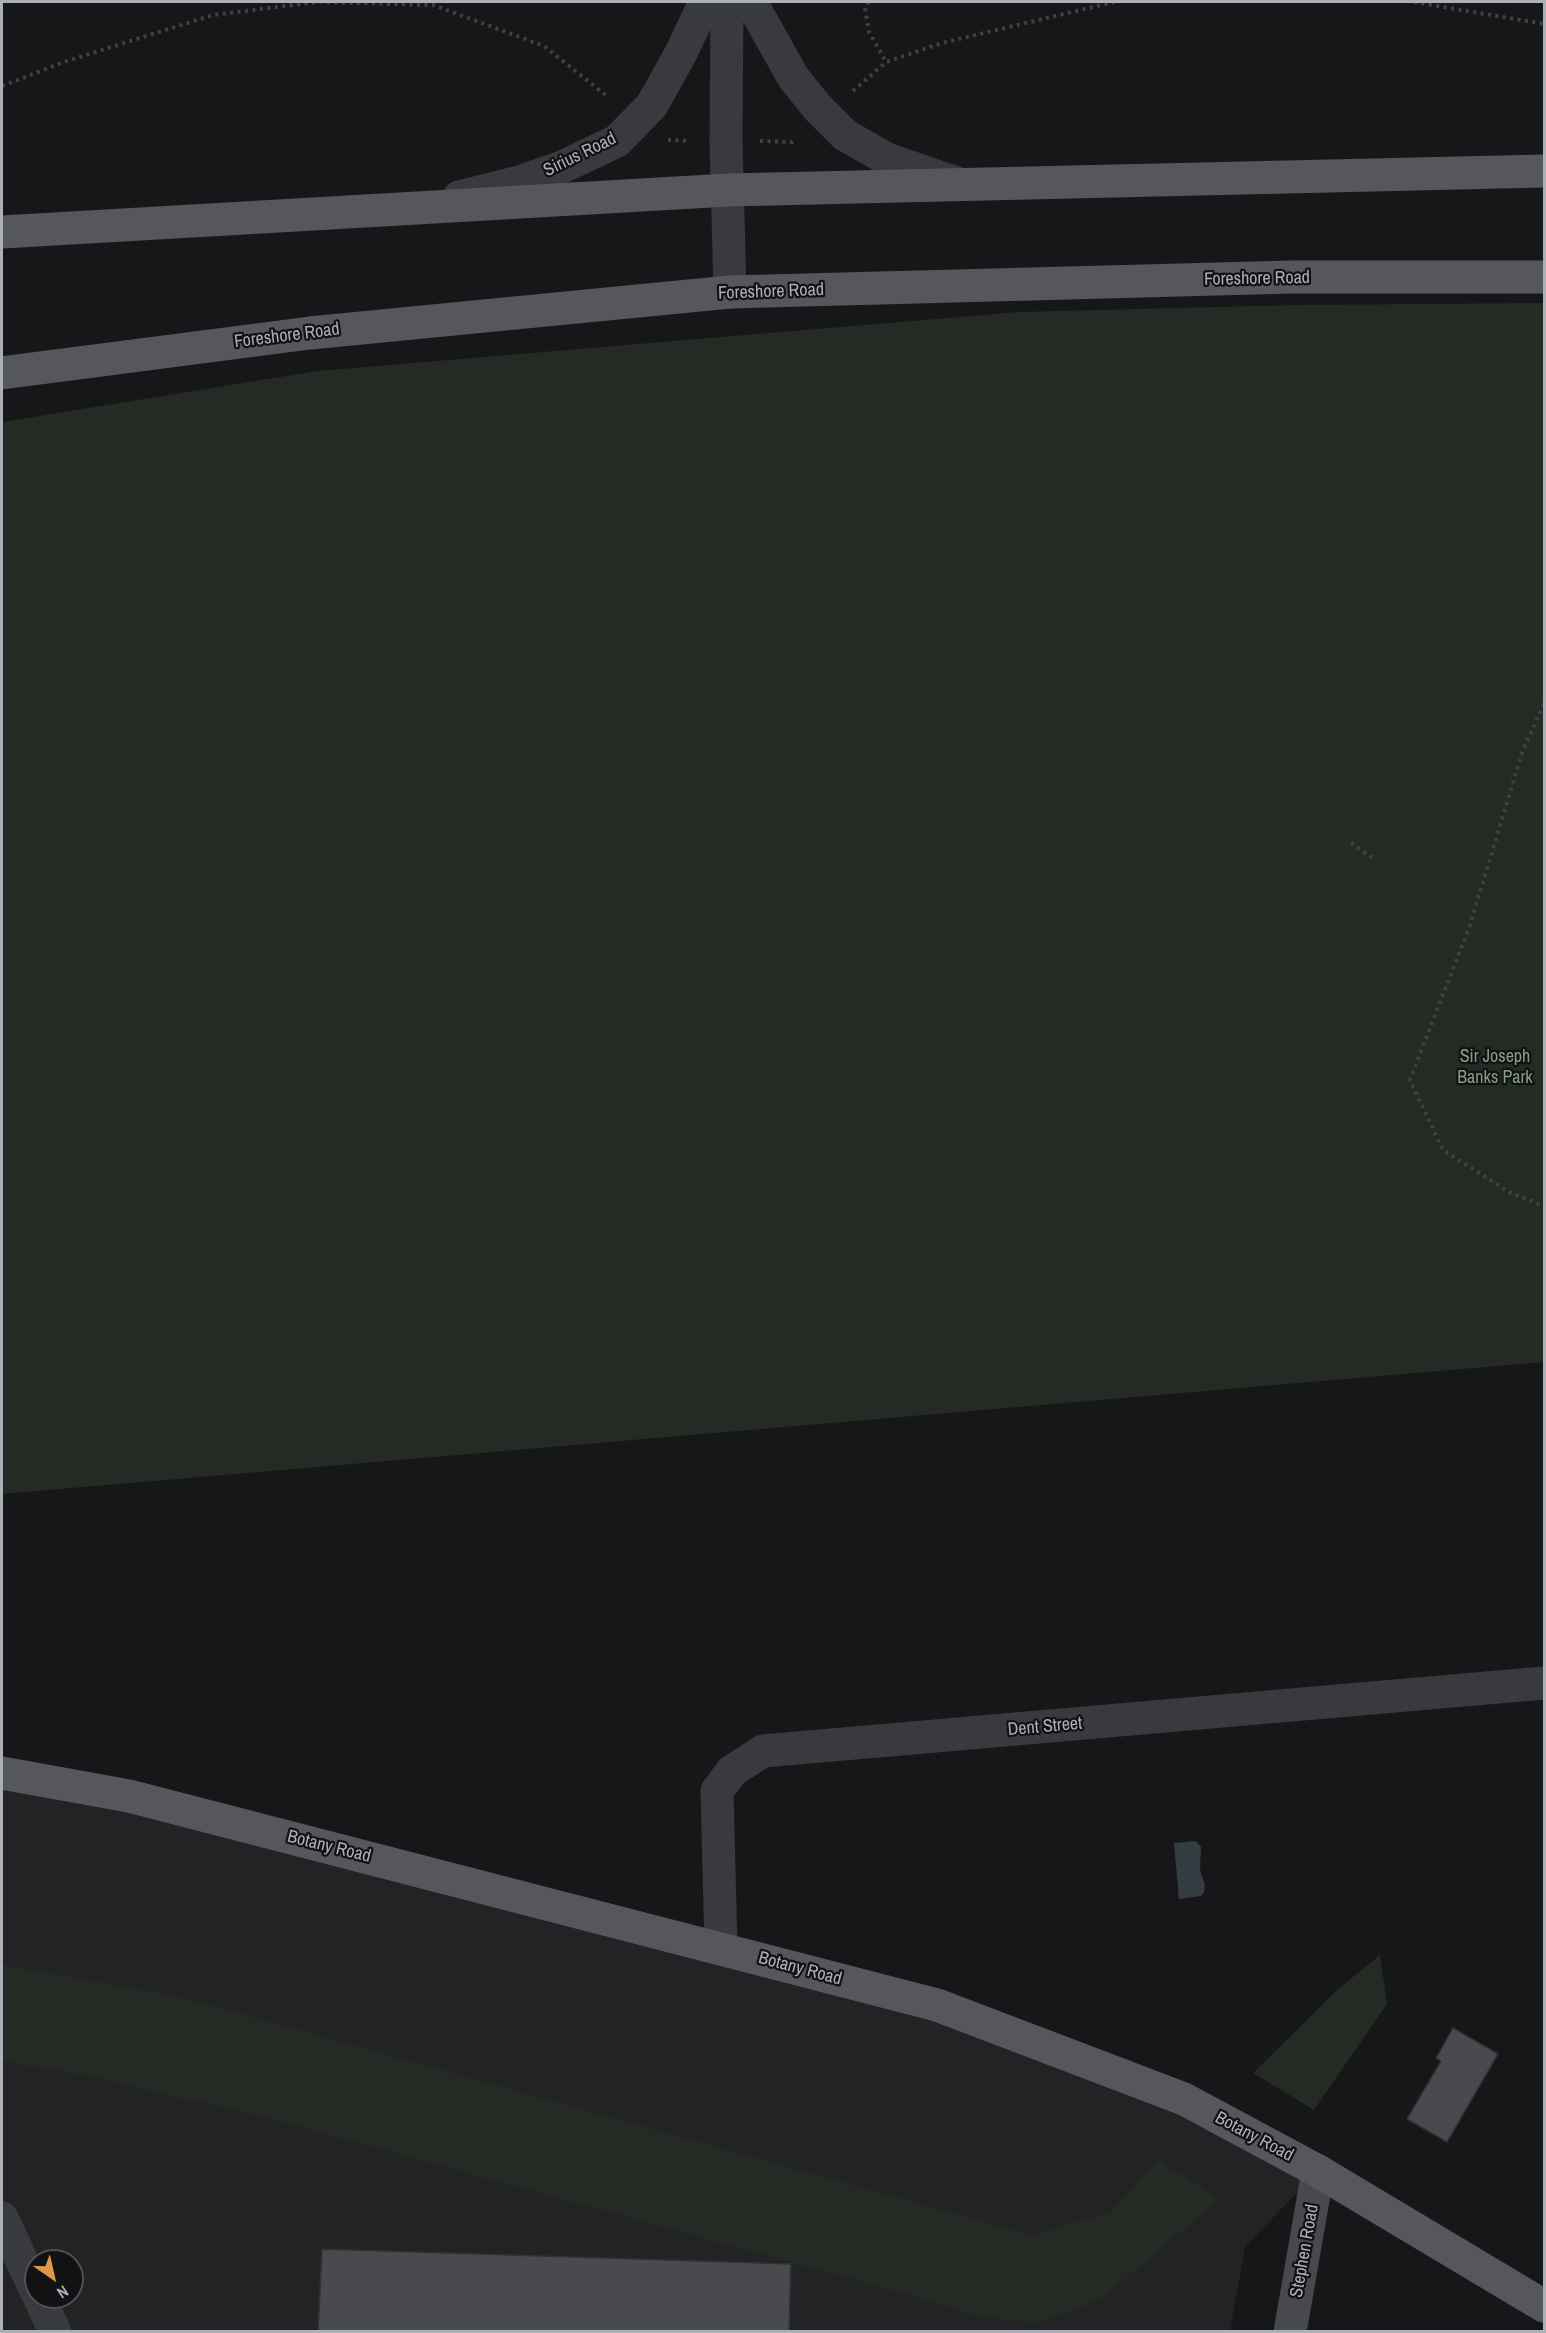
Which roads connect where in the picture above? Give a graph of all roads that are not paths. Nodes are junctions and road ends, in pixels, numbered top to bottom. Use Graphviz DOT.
graph roads {
  1 [pos="705,2"];
  2 [pos="727,2"];
  3 [pos="751,2"];
  4 [pos="1545,171"];
  5 [pos="962,184"];
  6 [pos="728,190"];
  7 [pos="419,207"];
  8 [pos="2,232"];
  9 [pos="1545,277"];
  10 [pos="730,292"];
  11 [pos="2,373"];
  12 [pos="1545,1683"];
  13 [pos="2,1773"];
  14 [pos="721,1948"];
  15 [pos="1318,2171"];
  16 [pos="2,2218"];
  17 [pos="24,2265"];
  18 [pos="1545,2306"];
  19 [pos="45,2309"];
  20 [pos="55,2331"];
  21 [pos="1290,2331"];
  1 -- 7 [label="street, Sirius Road"];
  2 -- 6 [label="street"];
  3 -- 5 [label="street"];
  4 -- 5 [label="main road"];
  5 -- 6 [label="main road"];
  6 -- 7 [label="main road"];
  6 -- 10 [label="street"];
  7 -- 8 [label="main road"];
  9 -- 10 [label="main road, Foreshore Road"];
  10 -- 11 [label="main road, Foreshore Road"];
  12 -- 14 [label="street, Dent Street"];
  13 -- 14 [label="main road, Botany Road"];
  14 -- 15 [label="main road, Botany Road"];
  15 -- 18 [label="main road, Botany Road"];
  15 -- 21 [label="main road, Stephen Road"];
  16 -- 17 [label="street"];
  19 -- 20 [label="street"];
}
